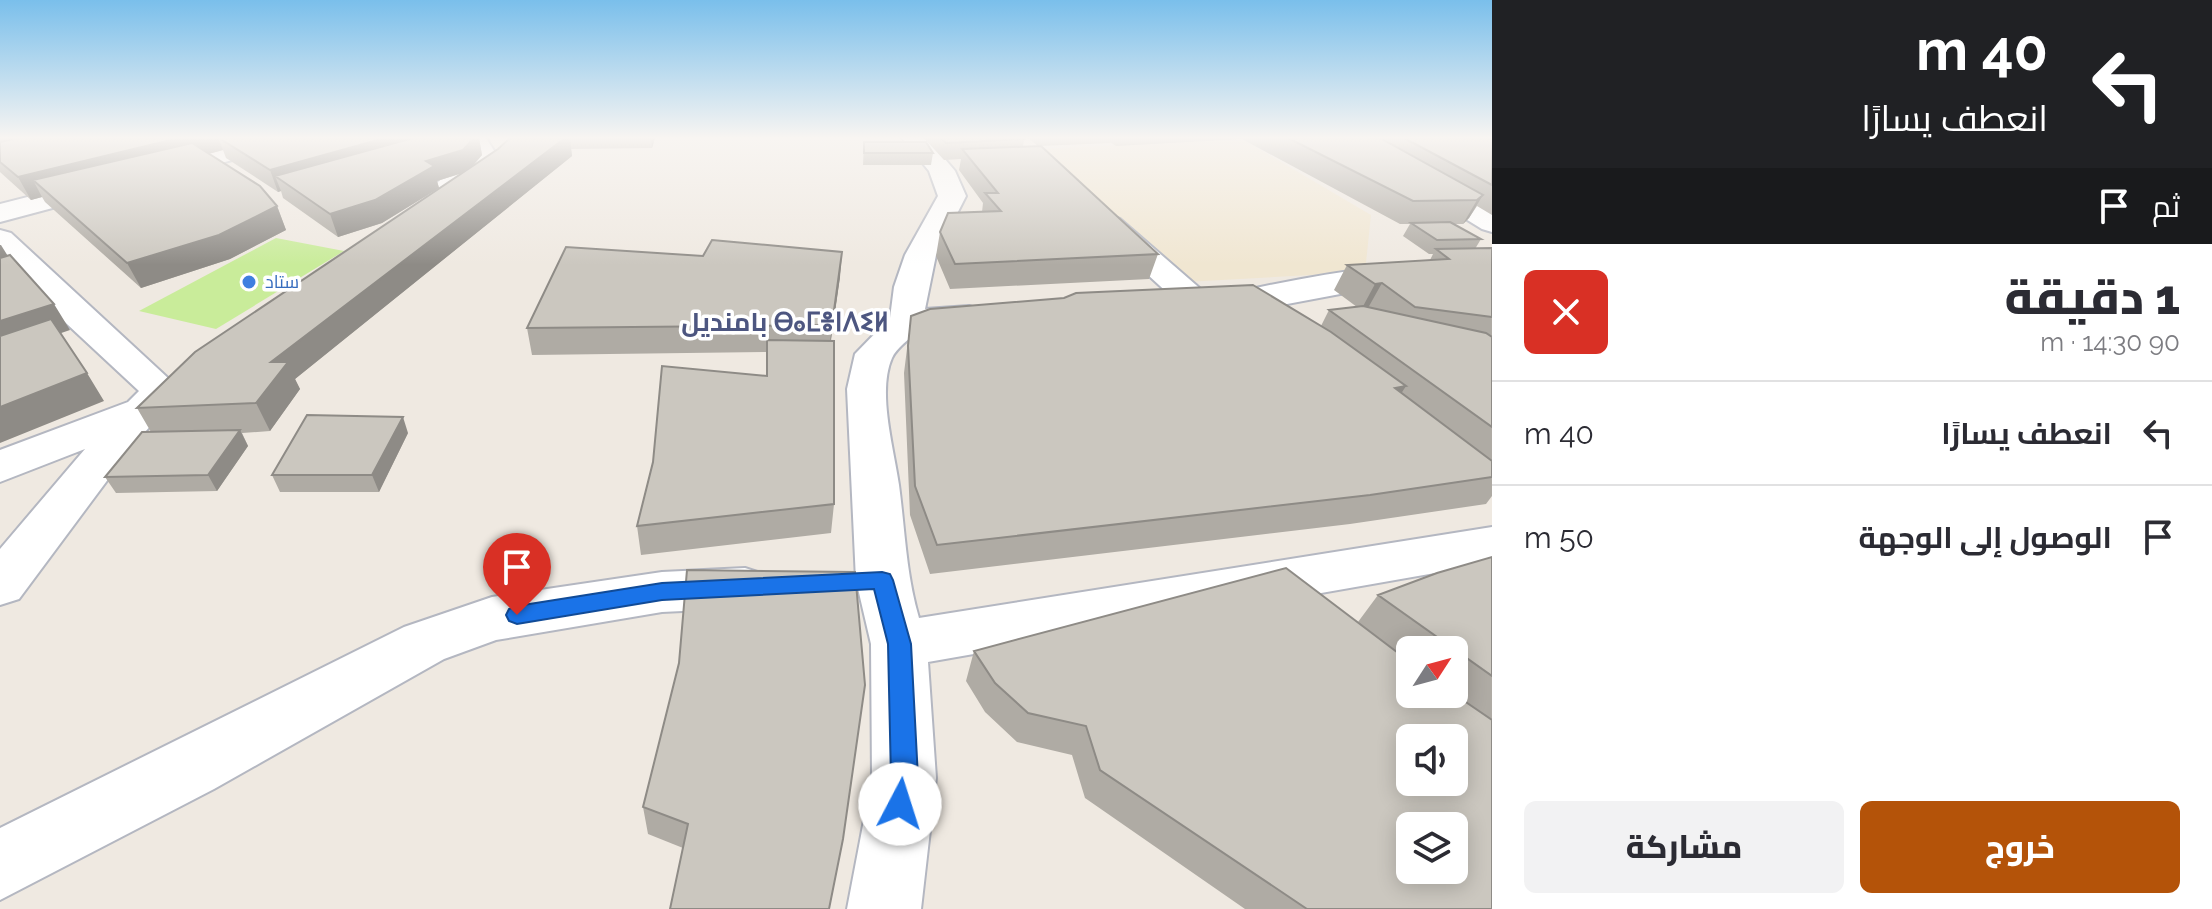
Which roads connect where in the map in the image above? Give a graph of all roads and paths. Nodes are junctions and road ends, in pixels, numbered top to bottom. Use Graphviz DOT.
graph roads {
  1 [pos="132,180"];
  2 [pos="456,180"];
  3 [pos="948,180"];
  4 [pos="1419,180"];
  5 [pos="1085,202"];
  6 [pos="415,212"];
  7 [pos="4,215"];
  8 [pos="1492,223"];
  9 [pos="1492,268"];
  10 [pos="16,277"];
  11 [pos="1206,304"];
  12 [pos="1132,305"];
  13 [pos="1002,315"];
  14 [pos="907,321"];
  15 [pos="94,330"];
  16 [pos="54,344"];
  17 [pos="164,391"];
  18 [pos="0,467"];
  19 [pos="1492,545"];
  20 [pos="836,583"];
  21 [pos="0,585"];
  22 [pos="899,644"];
  23 [pos="0,865"];
  24 [pos="884,909"];
  1 -- 7 [label="street"];
  2 -- 6 [label="street"];
  3 -- 14 [label="street"];
  4 -- 8 [label="street"];
  5 -- 11 [label="street"];
  7 -- 10 [label="street"];
  9 -- 11 [label="street"];
  10 -- 15 [label="street"];
  11 -- 12 [label="street"];
  13 -- 14 [label="street"];
  14 -- 20 [label="street"];
  15 -- 16 [label="street"];
  15 -- 17 [label="street"];
  17 -- 18 [label="street"];
  17 -- 21 [label="street"];
  19 -- 22 [label="street"];
  20 -- 22 [label="street"];
  20 -- 23 [label="street"];
  22 -- 24 [label="street"];
}
